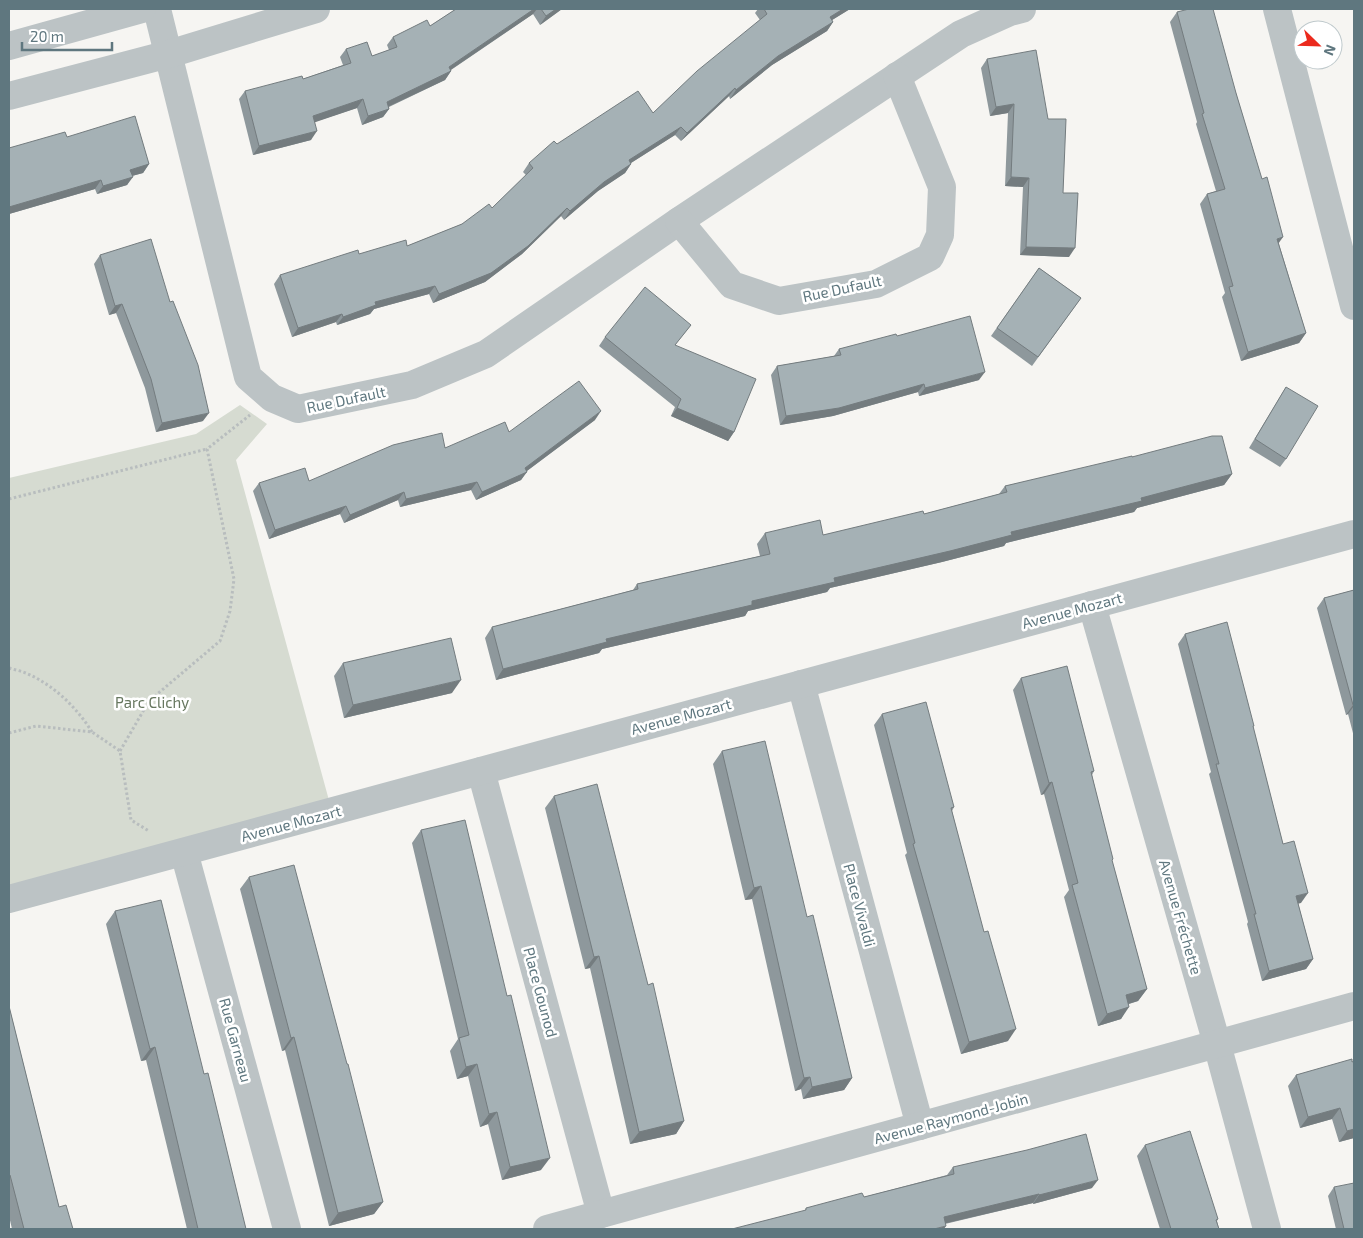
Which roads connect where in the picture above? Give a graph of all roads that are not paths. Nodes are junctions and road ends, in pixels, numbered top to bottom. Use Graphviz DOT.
graph roads {
  1 [pos="142,9"];
  2 [pos="157,9"];
  3 [pos="316,9"];
  4 [pos="1022,9"];
  5 [pos="1277,9"];
  6 [pos="9,46"];
  7 [pos="169,54"];
  8 [pos="896,76"];
  9 [pos="9,96"];
  10 [pos="680,221"];
  11 [pos="1354,306"];
  12 [pos="1354,534"];
  13 [pos="1092,605"];
  14 [pos="801,684"];
  15 [pos="481,771"];
  16 [pos="184,852"];
  17 [pos="9,899"];
  18 [pos="1354,1006"];
  19 [pos="1217,1044"];
  20 [pos="920,1126"];
  21 [pos="601,1214"];
  22 [pos="287,1229"];
  23 [pos="547,1229"];
  24 [pos="1267,1229"];
  1 -- 6 [label="street"];
  2 -- 7 [label="street, Rue Dufault"];
  3 -- 7 [label="street"];
  4 -- 8 [label="street, Rue Dufault"];
  5 -- 11 [label="street"];
  7 -- 9 [label="street"];
  7 -- 10 [label="street, Rue Dufault"];
  8 -- 10 [label="street, Rue Dufault"];
  8 -- 10 [label="street, Rue Dufault"];
  12 -- 13 [label="street, Avenue Mozart"];
  13 -- 14 [label="street, Avenue Mozart"];
  13 -- 19 [label="street, Avenue Fréchette"];
  14 -- 15 [label="street, Avenue Mozart"];
  14 -- 20 [label="street, Place Vivaldi"];
  15 -- 16 [label="street, Avenue Mozart"];
  15 -- 21 [label="street, Place Gounod"];
  16 -- 17 [label="street, Avenue Mozart"];
  16 -- 22 [label="street, Rue Garneau"];
  18 -- 19 [label="street, Avenue Raymond-Jobin"];
  19 -- 20 [label="street, Avenue Raymond-Jobin"];
  19 -- 24 [label="street, Avenue Fréchette"];
  20 -- 21 [label="street, Avenue Raymond-Jobin"];
  21 -- 23 [label="street, Avenue Raymond-Jobin"];
}
